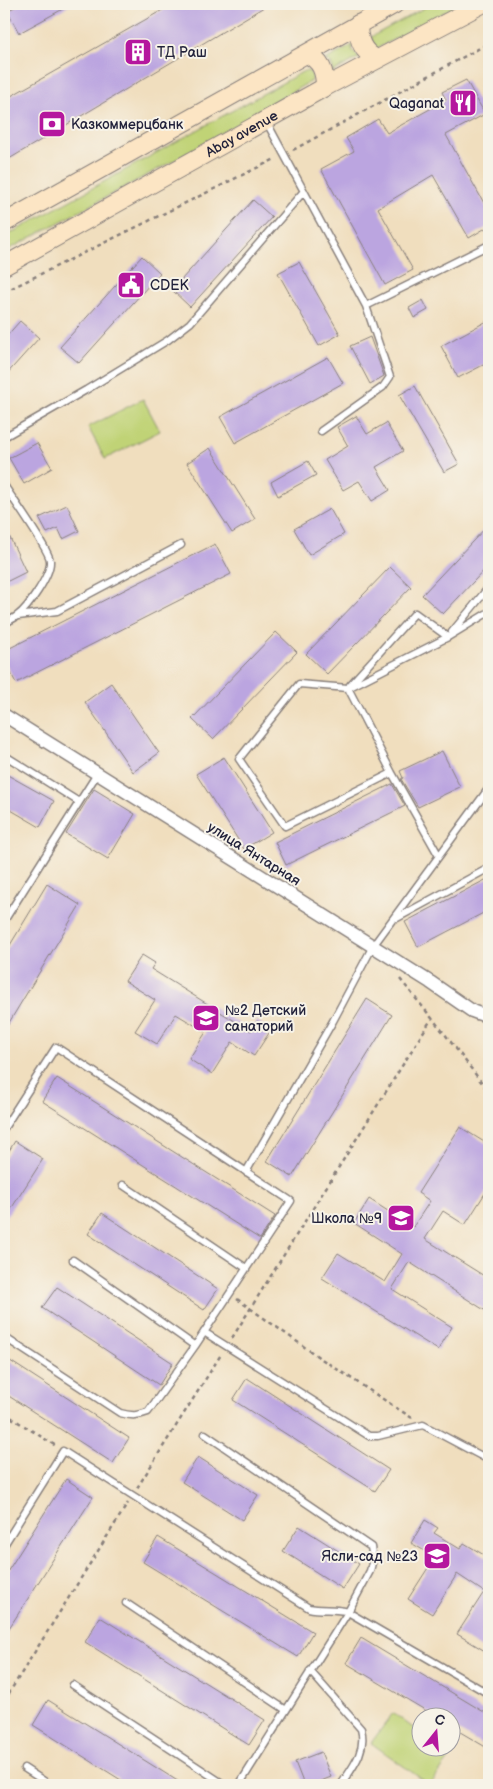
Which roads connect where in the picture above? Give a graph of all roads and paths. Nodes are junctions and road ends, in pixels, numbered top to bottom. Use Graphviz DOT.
graph roads {
  1 [pos="395,4"];
  2 [pos="482,4"];
  3 [pos="358,24"];
  4 [pos="489,43"];
  5 [pos="307,54"];
  6 [pos="377,59"];
  7 [pos="325,87"];
  8 [pos="265,120"];
  9 [pos="284,155"];
  10 [pos="304,191"];
  11 [pos="4,223"];
  12 [pos="489,245"];
  13 [pos="4,266"];
  14 [pos="4,292"];
  15 [pos="366,306"];
  16 [pos="321,431"];
  17 [pos="4,437"];
  18 [pos="4,486"];
  19 [pos="181,545"];
  20 [pos="489,587"];
  21 [pos="489,612"];
  22 [pos="18,616"];
  23 [pos="4,624"];
  24 [pos="448,637"];
  25 [pos="348,688"];
  26 [pos="4,715"];
  27 [pos="4,755"];
  28 [pos="392,773"];
  29 [pos="97,774"];
  30 [pos="489,788"];
  31 [pos="79,802"];
  32 [pos="439,856"];
  33 [pos="489,868"];
  34 [pos="4,920"];
  35 [pos="394,920"];
  36 [pos="373,946"];
  37 [pos="397,975"];
  38 [pos="489,1011"];
  39 [pos="432,1018"];
  40 [pos="489,1092"];
  41 [pos="4,1128"];
  42 [pos="246,1172"];
  43 [pos="123,1185"];
  44 [pos="73,1260"];
  45 [pos="246,1268"];
  46 [pos="230,1294"];
  47 [pos="250,1308"];
  48 [pos="204,1332"];
  49 [pos="4,1337"];
  50 [pos="195,1346"];
  51 [pos="226,1347"];
  52 [pos="4,1413"];
  53 [pos="423,1425"];
  54 [pos="205,1434"];
  55 [pos="64,1451"];
  56 [pos="489,1460"];
  57 [pos="133,1495"];
  58 [pos="4,1545"];
  59 [pos="126,1603"];
  60 [pos="348,1612"];
  61 [pos="310,1672"];
  62 [pos="73,1685"];
  63 [pos="489,1694"];
  64 [pos="4,1701"];
  65 [pos="286,1710"];
  66 [pos="24,1768"];
  67 [pos="50,1785"];
  68 [pos="225,1785"];
  69 [pos="238,1785"];
  70 [pos="341,1785"];
  1 -- 3 [label="main road"];
  2 -- 6 [label="main road, Abay avenue"];
  3 -- 5 [label="main road"];
  3 -- 6 [label="main road"];
  4 -- 9 [label="path"];
  5 -- 7 [label="main road"];
  5 -- 11 [label="main road"];
  6 -- 7 [label="main road, Abay avenue"];
  7 -- 8 [label="main road, Abay avenue"];
  8 -- 9 [label="lane"];
  8 -- 13 [label="main road, Abay avenue"];
  9 -- 10 [label="lane"];
  9 -- 14 [label="path"];
  10 -- 15 [label="lane"];
  10 -- 17 [label="lane"];
  12 -- 15 [label="lane"];
  15 -- 16 [label="lane"];
  18 -- 22 [label="lane"];
  19 -- 22 [label="lane"];
  20 -- 24 [label="lane"];
  21 -- 24 [label="lane"];
  22 -- 23 [label="lane"];
  24 -- 25 [label="lane"];
  24 -- 25 [label="lane"];
  25 -- 28 [label="lane"];
  25 -- 28 [label="lane"];
  26 -- 29 [label="street, улица Янтарная"];
  27 -- 31 [label="lane"];
  28 -- 32 [label="lane"];
  29 -- 31 [label="lane"];
  29 -- 36 [label="street, улица Янтарная"];
  30 -- 32 [label="lane"];
  31 -- 34 [label="lane"];
  32 -- 35 [label="lane"];
  33 -- 35 [label="lane"];
  35 -- 36 [label="lane"];
  36 -- 38 [label="street, улица Янтарная"];
  36 -- 42 [label="lane"];
  37 -- 39 [label="path"];
  39 -- 40 [label="path"];
  39 -- 47 [label="path"];
  41 -- 42 [label="lane"];
  42 -- 45 [label="lane"];
  43 -- 45 [label="lane"];
  44 -- 50 [label="lane"];
  45 -- 46 [label="lane"];
  46 -- 47 [label="path"];
  46 -- 48 [label="lane"];
  47 -- 51 [label="path"];
  47 -- 53 [label="path"];
  48 -- 50 [label="lane"];
  48 -- 51 [label="lane"];
  49 -- 50 [label="lane"];
  51 -- 53 [label="lane"];
  51 -- 57 [label="path"];
  52 -- 55 [label="path"];
  53 -- 56 [label="lane"];
  54 -- 60 [label="lane"];
  55 -- 57 [label="lane"];
  55 -- 58 [label="lane"];
  57 -- 60 [label="lane"];
  57 -- 64 [label="path"];
  59 -- 65 [label="lane"];
  60 -- 61 [label="lane"];
  60 -- 63 [label="lane"];
  61 -- 65 [label="lane"];
  61 -- 70 [label="lane"];
  62 -- 68 [label="lane"];
  65 -- 69 [label="lane"];
  66 -- 67 [label="lane"];
}
